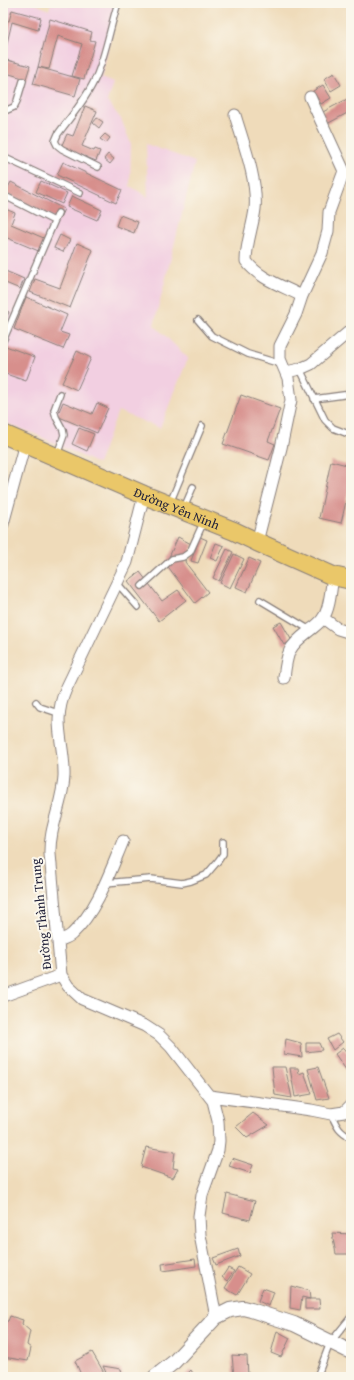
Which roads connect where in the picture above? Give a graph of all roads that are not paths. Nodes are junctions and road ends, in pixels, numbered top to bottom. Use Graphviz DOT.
graph roads {
  1 [pos="118,3"];
  2 [pos="23,81"];
  3 [pos="310,97"];
  4 [pos="3,110"];
  5 [pos="235,116"];
  6 [pos="3,157"];
  7 [pos="98,167"];
  8 [pos="80,193"];
  9 [pos="3,195"];
  10 [pos="58,213"];
  11 [pos="54,221"];
  12 [pos="302,296"];
  13 [pos="198,320"];
  14 [pos="351,330"];
  15 [pos="3,341"];
  16 [pos="284,368"];
  17 [pos="300,369"];
  18 [pos="60,394"];
  19 [pos="351,394"];
  20 [pos="314,399"];
  21 [pos="202,426"];
  22 [pos="3,434"];
  23 [pos="351,435"];
  24 [pos="24,443"];
  25 [pos="56,457"];
  26 [pos="193,487"];
  27 [pos="144,494"];
  28 [pos="176,508"];
  29 [pos="205,519"];
  30 [pos="3,524"];
  31 [pos="257,542"];
  32 [pos="333,576"];
  33 [pos="351,580"];
  34 [pos="117,583"];
  35 [pos="142,586"];
  36 [pos="260,600"];
  37 [pos="138,607"];
  38 [pos="323,618"];
  39 [pos="310,630"];
  40 [pos="351,633"];
  41 [pos="284,678"];
  42 [pos="36,702"];
  43 [pos="58,713"];
  44 [pos="123,841"];
  45 [pos="223,842"];
  46 [pos="105,883"];
  47 [pos="58,941"];
  48 [pos="61,975"];
  49 [pos="3,996"];
  50 [pos="210,1096"];
  51 [pos="351,1105"];
  52 [pos="331,1114"];
  53 [pos="351,1138"];
  54 [pos="216,1317"];
  55 [pos="351,1317"];
  56 [pos="330,1343"];
  57 [pos="351,1352"];
  58 [pos="155,1377"];
  59 [pos="317,1377"];
  1 -- 7 [label="lane"];
  2 -- 4 [label="lane"];
  3 -- 12 [label="street"];
  5 -- 12 [label="street"];
  6 -- 8 [label="lane"];
  9 -- 11 [label="lane"];
  10 -- 11 [label="lane"];
  11 -- 15 [label="lane"];
  12 -- 16 [label="street"];
  13 -- 16 [label="lane"];
  14 -- 17 [label="street"];
  16 -- 17 [label="street"];
  16 -- 31 [label="street"];
  17 -- 20 [label="lane"];
  18 -- 25 [label="lane"];
  19 -- 20 [label="lane"];
  20 -- 23 [label="lane"];
  21 -- 28 [label="lane"];
  22 -- 24 [label="main road, Đường Yên Ninh"];
  24 -- 25 [label="main road, Đường Yên Ninh"];
  24 -- 30 [label="street"];
  25 -- 27 [label="main road, Đường Yên Ninh"];
  26 -- 28 [label="lane"];
  27 -- 28 [label="main road, Đường Yên Ninh"];
  27 -- 34 [label="street, Đường Thành Trung"];
  28 -- 29 [label="main road, Đường Yên Ninh"];
  29 -- 31 [label="main road, Đường Yên Ninh"];
  29 -- 35 [label="lane"];
  31 -- 32 [label="main road, Đường Yên Ninh"];
  32 -- 33 [label="main road, Đường Yên Ninh"];
  32 -- 38 [label="street"];
  34 -- 37 [label="lane"];
  34 -- 43 [label="street, Đường Thành Trung"];
  36 -- 39 [label="lane"];
  38 -- 39 [label="street"];
  38 -- 40 [label="street"];
  39 -- 41 [label="street"];
  42 -- 43 [label="lane"];
  43 -- 47 [label="street, Đường Thành Trung"];
  44 -- 46 [label="street"];
  45 -- 46 [label="lane"];
  46 -- 47 [label="street"];
  47 -- 48 [label="street, Đường Thành Trung"];
  48 -- 49 [label="street"];
  48 -- 50 [label="street, Đường Thành Trung"];
  50 -- 52 [label="street"];
  50 -- 54 [label="street, Đường Thành Trung"];
  51 -- 52 [label="street"];
  52 -- 53 [label="lane"];
  54 -- 56 [label="street"];
  54 -- 58 [label="street"];
  55 -- 56 [label="lane"];
  56 -- 57 [label="street"];
  56 -- 59 [label="lane"];
}
